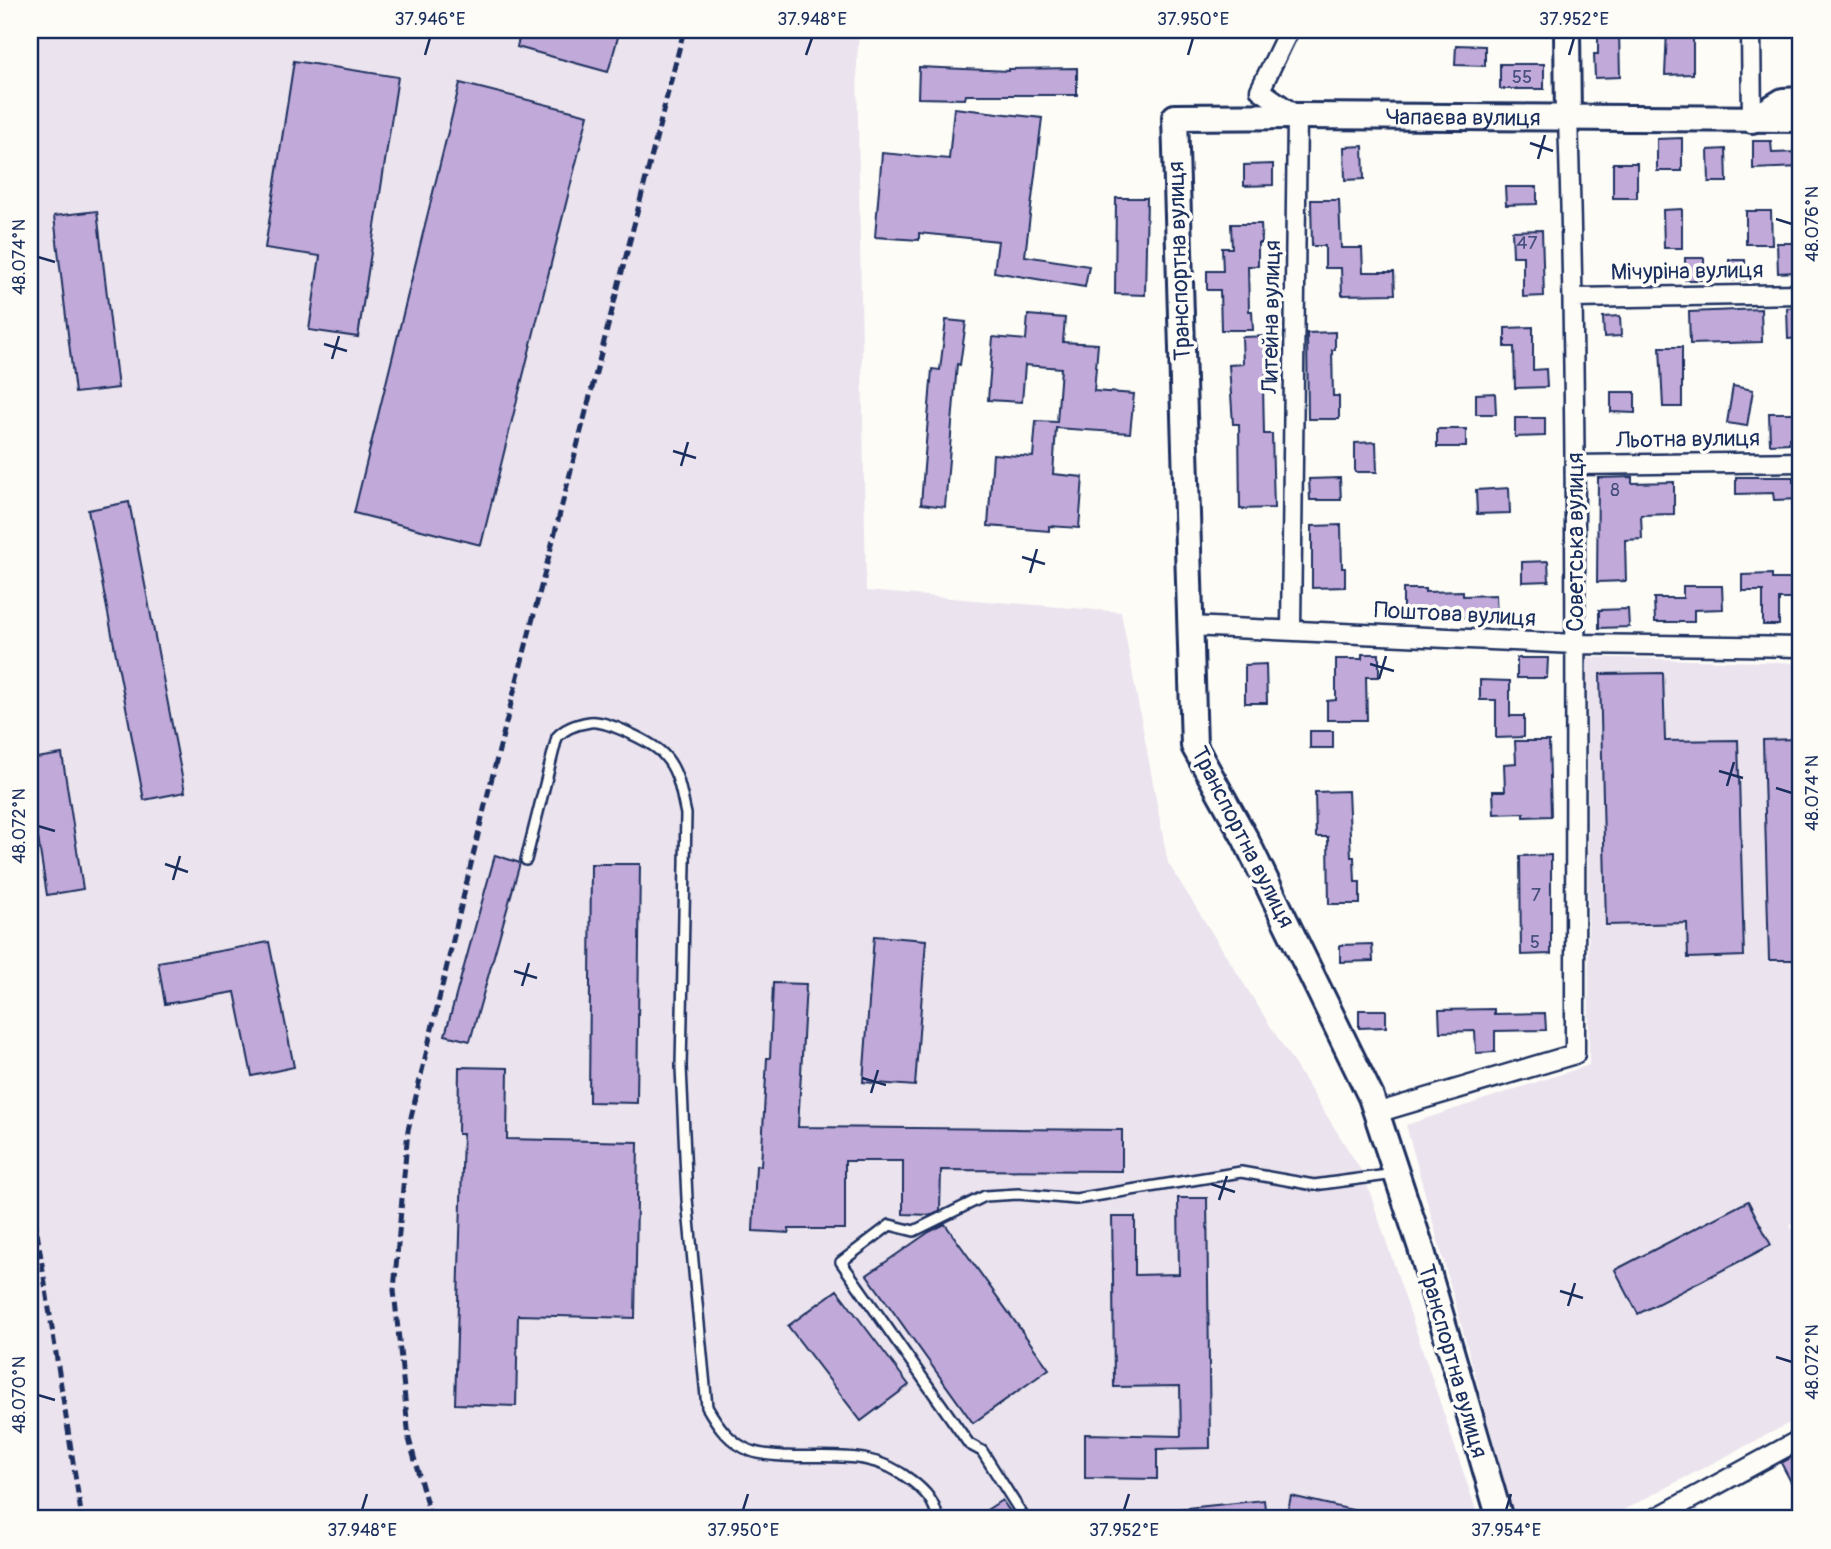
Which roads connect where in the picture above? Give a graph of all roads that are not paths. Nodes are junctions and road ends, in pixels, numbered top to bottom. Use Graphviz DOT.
graph roads {
  1 [pos="1289,30"];
  2 [pos="1567,30"];
  3 [pos="1751,30"];
  4 [pos="1801,100"];
  5 [pos="1297,116"];
  6 [pos="1175,117"];
  7 [pos="1568,117"];
  8 [pos="1801,119"];
  9 [pos="1752,120"];
  10 [pos="1801,293"];
  11 [pos="1574,299"];
  12 [pos="1801,462"];
  13 [pos="1576,465"];
  14 [pos="1190,626"];
  15 [pos="1292,630"];
  16 [pos="1575,644"];
  17 [pos="1801,648"];
  18 [pos="526,860"];
  19 [pos="1376,1112"];
  20 [pos="1396,1174"];
  21 [pos="1801,1439"];
  22 [pos="938,1519"];
  23 [pos="1025,1519"];
  24 [pos="1500,1519"];
  25 [pos="1654,1519"];
  1 -- 5 [label="street"];
  2 -- 7 [label="street, Советська вулиця"];
  3 -- 9 [label="street"];
  4 -- 9 [label="street"];
  5 -- 6 [label="street, Чапаєва вулиця"];
  5 -- 7 [label="street, Чапаєва вулиця"];
  5 -- 15 [label="street, Литейна вулиця"];
  6 -- 14 [label="street, Транспортна вулиця"];
  7 -- 9 [label="street, Чапаєва вулиця"];
  7 -- 11 [label="street, Советська вулиця"];
  8 -- 9 [label="street, Чапаєва вулиця"];
  10 -- 11 [label="street, Мічуріна вулиця"];
  11 -- 13 [label="street, Советська вулиця"];
  12 -- 13 [label="street, Льотна вулиця"];
  13 -- 16 [label="street, Советська вулиця"];
  14 -- 15 [label="street, Поштова вулиця"];
  14 -- 19 [label="street, Транспортна вулиця"];
  15 -- 16 [label="street, Поштова вулиця"];
  16 -- 17 [label="street, Поштова вулиця"];
  16 -- 19 [label="street, Советська вулиця"];
  18 -- 22 [label="lane"];
  19 -- 20 [label="street, Транспортна вулиця"];
  20 -- 23 [label="lane"];
  20 -- 24 [label="street, Транспортна вулиця"];
  21 -- 25 [label="street"];
}
